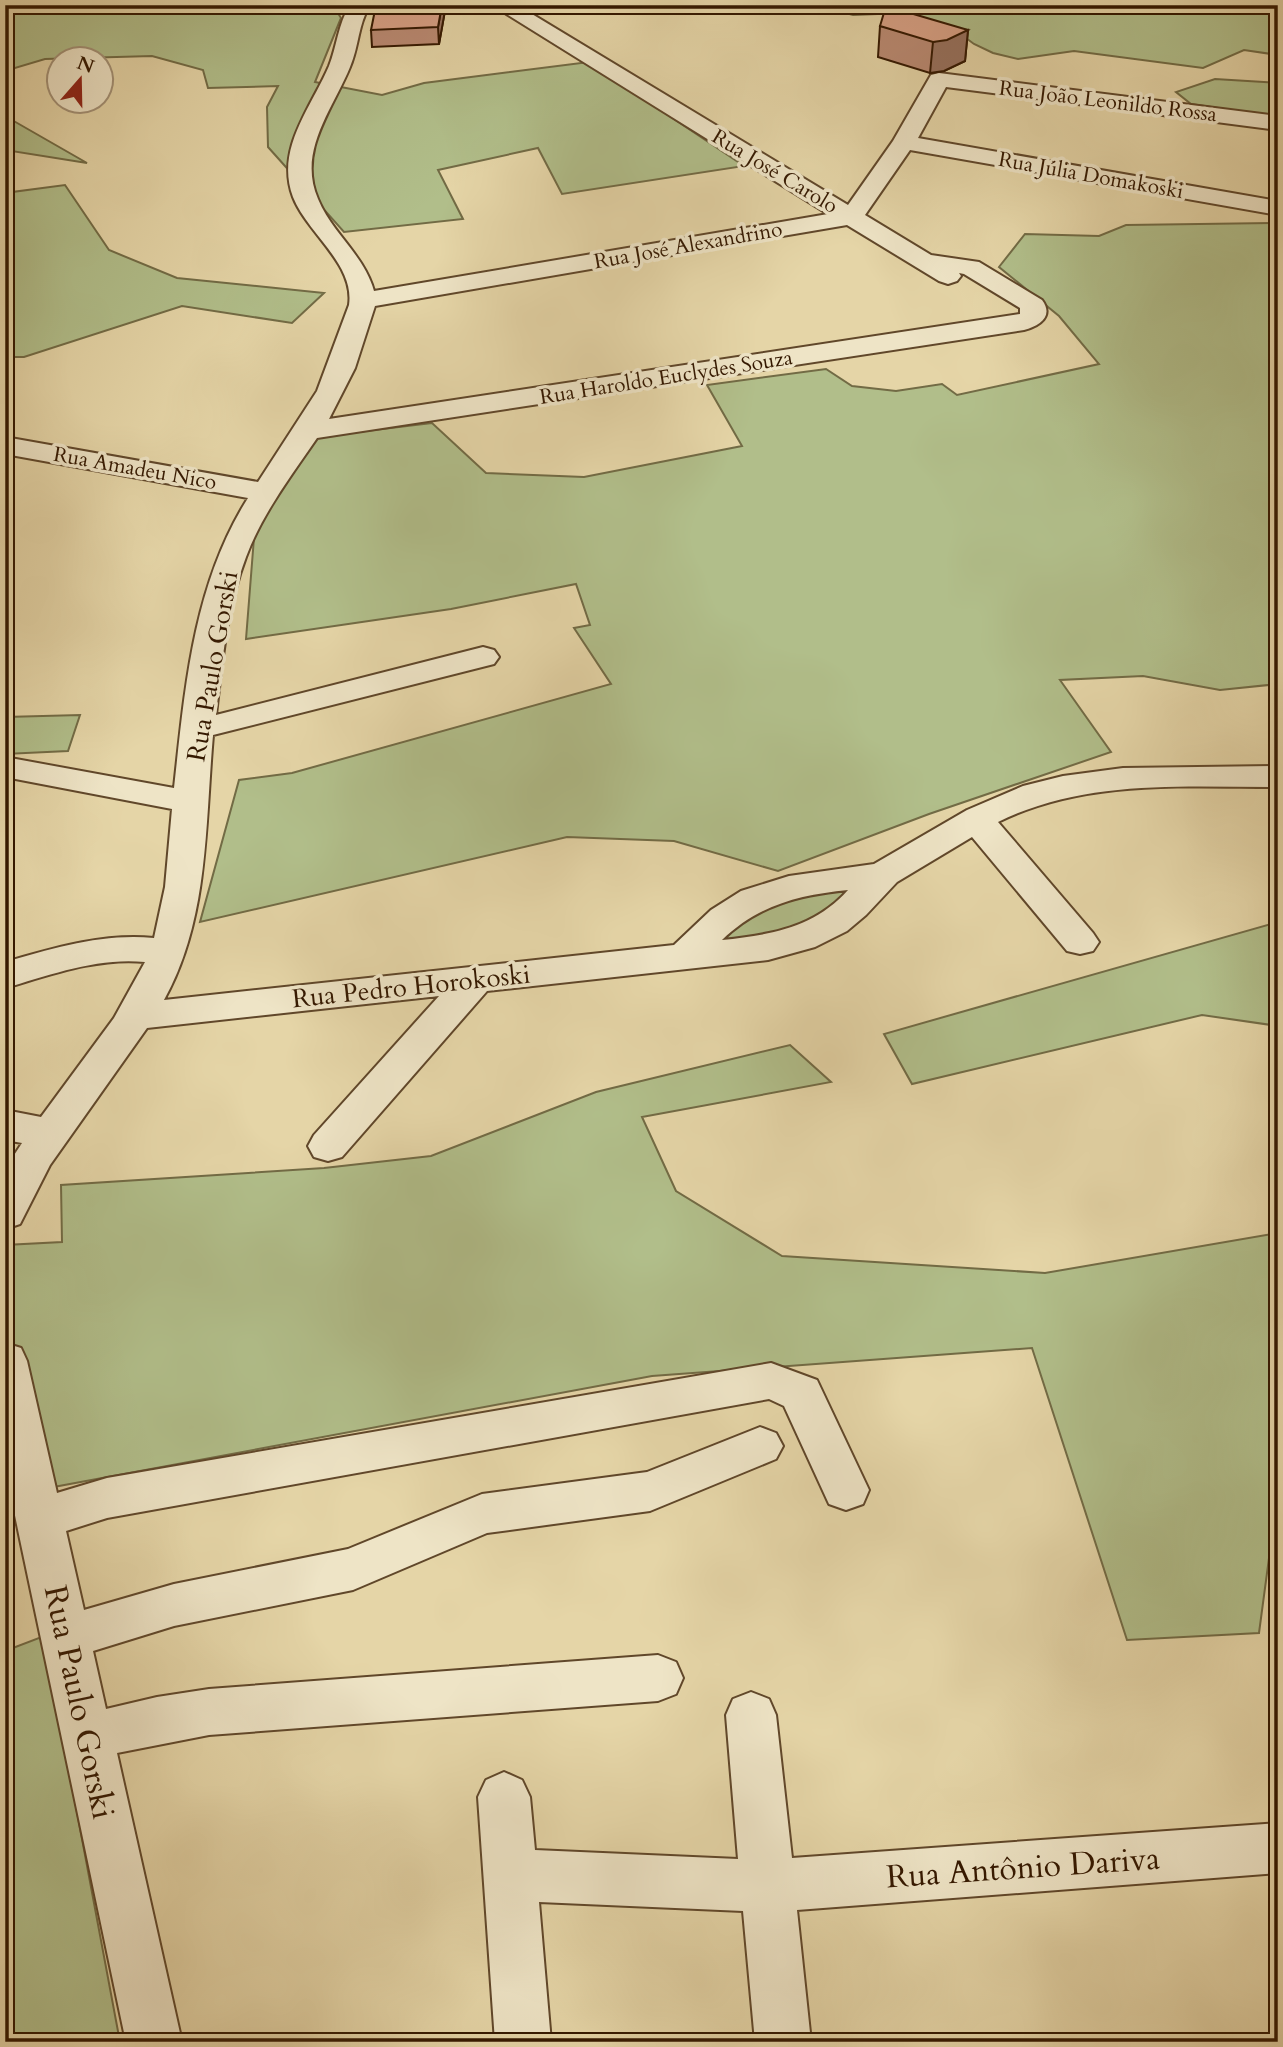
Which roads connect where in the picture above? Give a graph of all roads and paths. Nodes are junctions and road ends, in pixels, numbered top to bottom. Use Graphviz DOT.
graph roads {
  1 [pos="502,5"];
  2 [pos="1239,5"];
  3 [pos="1277,5"];
  4 [pos="350,6"];
  5 [pos="1278,123"];
  6 [pos="904,142"];
  7 [pos="1278,208"];
  8 [pos="851,217"];
  9 [pos="364,300"];
  10 [pos="1024,322"];
  11 [pos="1048,337"];
  12 [pos="307,431"];
  13 [pos="5,445"];
  14 [pos="265,492"];
  15 [pos="483,657"];
  16 [pos="199,729"];
  17 [pos="5,768"];
  18 [pos="1278,776"];
  19 [pos="190,802"];
  20 [pos="978,821"];
  21 [pos="880,875"];
  22 [pos="1080,943"];
  23 [pos="169,952"];
  24 [pos="686,956"];
  25 [pos="5,975"];
  26 [pos="476,979"];
  27 [pos="136,1016"];
  28 [pos="5,1125"];
  29 [pos="50,1133"];
  30 [pos="328,1146"];
  31 [pos="5,1213"];
  32 [pos="5,1362"];
  33 [pos="760,1446"];
  34 [pos="846,1490"];
  35 [pos="40,1519"];
  36 [pos="65,1637"];
  37 [pos="658,1678"];
  38 [pos="751,1715"];
  39 [pos="88,1737"];
  40 [pos="504,1797"];
  41 [pos="1278,1848"];
  42 [pos="510,1875"];
  43 [pos="768,1886"];
  44 [pos="154,2042"];
  45 [pos="523,2042"];
  46 [pos="783,2042"];
  1 -- 8 [label="street, Rua José Carolo"];
  2 -- 3 [label="street"];
  4 -- 9 [label="street"];
  5 -- 6 [label="street, Rua João Leonildo Rossa"];
  6 -- 7 [label="street, Rua Júlia Domakoski"];
  6 -- 8 [label="street"];
  8 -- 9 [label="street, Rua José Alexandrino"];
  8 -- 10 [label="street, Rua José Carolo"];
  9 -- 12 [label="street, Rua Paulo Gorski"];
  10 -- 11 [label="street"];
  10 -- 12 [label="street, Rua Haroldo Euclydes Souza"];
  12 -- 14 [label="street, Rua Paulo Gorski"];
  13 -- 14 [label="street, Rua Amadeu Nico"];
  14 -- 16 [label="street, Rua Paulo Gorski"];
  15 -- 16 [label="street"];
  16 -- 19 [label="street, Rua Paulo Gorski"];
  17 -- 19 [label="street"];
  18 -- 20 [label="street, Rua Pedro Horokoski"];
  19 -- 23 [label="street, Rua Paulo Gorski"];
  20 -- 21 [label="street, Rua Pedro Horokoski"];
  20 -- 22 [label="street"];
  21 -- 24 [label="street, Rua Pedro Horokoski"];
  21 -- 24 [label="street, Rua Pedro Horokoski"];
  23 -- 25 [label="street"];
  23 -- 27 [label="street, Rua Paulo Gorski"];
  24 -- 26 [label="street, Rua Pedro Horokoski"];
  26 -- 27 [label="street, Rua Pedro Horokoski"];
  26 -- 30 [label="street"];
  27 -- 29 [label="street, Rua Paulo Gorski"];
  28 -- 29 [label="street"];
  29 -- 31 [label="street, Rua Paulo Gorski"];
  32 -- 35 [label="street, Rua Paulo Gorski"];
  33 -- 36 [label="street"];
  34 -- 35 [label="street"];
  35 -- 36 [label="street, Rua Paulo Gorski"];
  36 -- 39 [label="street, Rua Paulo Gorski"];
  37 -- 39 [label="street"];
  38 -- 43 [label="street"];
  39 -- 44 [label="street, Rua Paulo Gorski"];
  40 -- 42 [label="street"];
  41 -- 43 [label="street, Rua Antônio Dariva"];
  42 -- 43 [label="street, Rua Antônio Dariva"];
  42 -- 45 [label="street"];
  43 -- 46 [label="street"];
}
